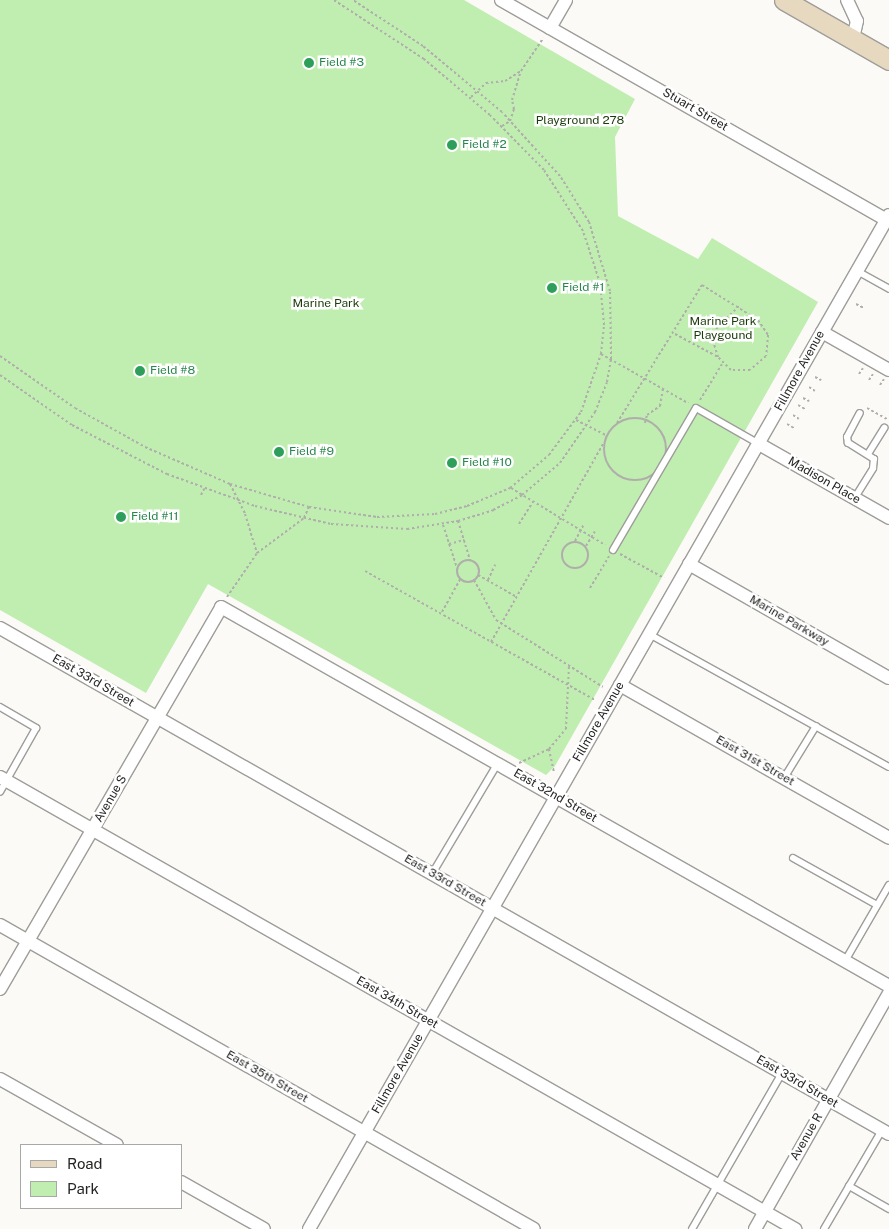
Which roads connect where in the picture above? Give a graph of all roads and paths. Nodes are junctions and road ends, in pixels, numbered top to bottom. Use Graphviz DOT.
graph roads {
  1 [pos="334,0"];
  2 [pos="353,0"];
  3 [pos="501,0"];
  4 [pos="566,0"];
  5 [pos="784,0"];
  6 [pos="847,0"];
  7 [pos="546,33"];
  8 [pos="853,39"];
  9 [pos="889,60"];
  10 [pos="521,71"];
  11 [pos="478,91"];
  12 [pos="471,97"];
  13 [pos="510,120"];
  14 [pos="502,126"];
  15 [pos="888,219"];
  16 [pos="857,271"];
  17 [pos="889,289"];
  18 [pos="856,304"];
  19 [pos="739,306"];
  20 [pos="864,308"];
  21 [pos="822,332"];
  22 [pos="675,334"];
  23 [pos="601,354"];
  24 [pos="0,356"];
  25 [pos="718,357"];
  26 [pos="611,359"];
  27 [pos="722,363"];
  28 [pos="863,367"];
  29 [pos="874,373"];
  30 [pos="0,374"];
  31 [pos="858,374"];
  32 [pos="886,375"];
  33 [pos="815,377"];
  34 [pos="646,379"];
  35 [pos="821,380"];
  36 [pos="869,380"];
  37 [pos="880,385"];
  38 [pos="809,387"];
  39 [pos="663,389"];
  40 [pos="815,391"];
  41 [pos="803,398"];
  42 [pos="809,401"];
  43 [pos="798,405"];
  44 [pos="696,408"];
  45 [pos="805,410"];
  46 [pos="860,414"];
  47 [pos="793,415"];
  48 [pos="800,419"];
  49 [pos="576,420"];
  50 [pos="889,420"];
  51 [pos="645,421"];
  52 [pos="617,423"];
  53 [pos="787,424"];
  54 [pos="587,426"];
  55 [pos="794,428"];
  56 [pos="884,428"];
  57 [pos="606,436"];
  58 [pos="604,442"];
  59 [pos="759,444"];
  60 [pos="868,454"];
  61 [pos="661,467"];
  62 [pos="230,484"];
  63 [pos="510,488"];
  64 [pos="204,489"];
  65 [pos="201,495"];
  66 [pos="522,495"];
  67 [pos="854,499"];
  68 [pos="238,500"];
  69 [pos="533,502"];
  70 [pos="309,507"];
  71 [pos="304,518"];
  72 [pos="889,518"];
  73 [pos="560,519"];
  74 [pos="458,521"];
  75 [pos="519,524"];
  76 [pos="584,524"];
  77 [pos="443,525"];
  78 [pos="595,530"];
  79 [pos="580,531"];
  80 [pos="591,537"];
  81 [pos="464,540"];
  82 [pos="575,541"];
  83 [pos="449,544"];
  84 [pos="585,546"];
  85 [pos="613,550"];
  86 [pos="256,553"];
  87 [pos="470,560"];
  88 [pos="496,564"];
  89 [pos="690,564"];
  90 [pos="457,568"];
  91 [pos="365,571"];
  92 [pos="478,575"];
  93 [pos="664,578"];
  94 [pos="460,579"];
  95 [pos="474,580"];
  96 [pos="488,580"];
  97 [pos="590,588"];
  98 [pos="515,596"];
  99 [pos="224,602"];
  100 [pos="442,613"];
  101 [pos="500,624"];
  102 [pos="0,628"];
  103 [pos="649,634"];
  104 [pos="491,642"];
  105 [pos="569,666"];
  106 [pos="889,678"];
  107 [pos="620,685"];
  108 [pos="568,686"];
  109 [pos="602,687"];
  110 [pos="595,700"];
  111 [pos="0,707"];
  112 [pos="157,718"];
  113 [pos="816,726"];
  114 [pos="549,749"];
  115 [pos="498,763"];
  116 [pos="520,763"];
  117 [pos="889,766"];
  118 [pos="554,772"];
  119 [pos="4,778"];
  120 [pos="784,778"];
  121 [pos="0,792"];
  122 [pos="556,796"];
  123 [pos="94,830"];
  124 [pos="889,838"];
  125 [pos="793,858"];
  126 [pos="432,874"];
  127 [pos="889,884"];
  128 [pos="878,904"];
  129 [pos="492,908"];
  130 [pos="0,925"];
  131 [pos="28,941"];
  132 [pos="845,961"];
  133 [pos="889,986"];
  134 [pos="0,989"];
  135 [pos="889,993"];
  136 [pos="429,1021"];
  137 [pos="782,1073"];
  138 [pos="0,1079"];
  139 [pos="828,1100"];
  140 [pos="886,1132"];
  141 [pos="364,1133"];
  142 [pos="115,1144"];
  143 [pos="182,1183"];
  144 [pos="717,1185"];
  145 [pos="849,1186"];
  146 [pos="889,1209"];
  147 [pos="765,1212"];
  148 [pos="264,1229"];
  149 [pos="309,1229"];
  150 [pos="534,1229"];
  151 [pos="692,1229"];
  152 [pos="755,1229"];
  153 [pos="795,1229"];
  154 [pos="824,1229"];
  1 -- 12 [label="path"];
  2 -- 11 [label="path"];
  3 -- 7 [label="street, Stuart Street"];
  4 -- 7 [label="street"];
  5 -- 8 [label="main road"];
  6 -- 8 [label="street"];
  7 -- 10 [label="path"];
  7 -- 15 [label="street, Stuart Street"];
  8 -- 9 [label="main road"];
  10 -- 11 [label="path"];
  10 -- 13 [label="path"];
  11 -- 12 [label="path"];
  11 -- 13 [label="path"];
  12 -- 14 [label="path"];
  13 -- 14 [label="path"];
  13 -- 26 [label="path"];
  14 -- 23 [label="path"];
  15 -- 16 [label="street, Fillmore Avenue"];
  16 -- 17 [label="lane"];
  16 -- 21 [label="street, Fillmore Avenue"];
  18 -- 20 [label="path"];
  19 -- 22 [label="path"];
  19 -- 25 [label="path"];
  19 -- 27 [label="path"];
  21 -- 32 [label="street"];
  21 -- 59 [label="street, Fillmore Avenue"];
  22 -- 25 [label="path"];
  22 -- 34 [label="path"];
  23 -- 26 [label="path"];
  23 -- 49 [label="path"];
  24 -- 62 [label="path"];
  25 -- 27 [label="path"];
  26 -- 34 [label="path"];
  26 -- 54 [label="path"];
  27 -- 44 [label="path"];
  28 -- 31 [label="path"];
  29 -- 36 [label="path"];
  30 -- 64 [label="path"];
  32 -- 37 [label="path"];
  33 -- 35 [label="path"];
  34 -- 39 [label="path"];
  34 -- 52 [label="path"];
  38 -- 40 [label="path"];
  39 -- 44 [label="path"];
  39 -- 51 [label="path"];
  41 -- 42 [label="path"];
  43 -- 45 [label="path"];
  44 -- 59 [label="lane"];
  44 -- 61 [label="lane"];
  46 -- 50 [label="path"];
  46 -- 60 [label="lane"];
  47 -- 48 [label="path"];
  49 -- 54 [label="path"];
  49 -- 63 [label="path"];
  51 -- 52 [label="path"];
  51 -- 61 [label="path"];
  52 -- 57 [label="path"];
  53 -- 55 [label="path"];
  54 -- 57 [label="path"];
  54 -- 66 [label="path"];
  56 -- 60 [label="lane"];
  57 -- 58 [label="path"];
  58 -- 61 [label="path"];
  58 -- 73 [label="path"];
  59 -- 67 [label="street, Madison Place"];
  59 -- 89 [label="street, Fillmore Avenue"];
  60 -- 67 [label="lane"];
  61 -- 85 [label="lane"];
  62 -- 68 [label="path"];
  62 -- 70 [label="path"];
  63 -- 66 [label="path"];
  63 -- 70 [label="path"];
  64 -- 65 [label="path"];
  64 -- 68 [label="path"];
  66 -- 69 [label="path"];
  66 -- 74 [label="path"];
  67 -- 72 [label="street, Madison Place"];
  68 -- 71 [label="path"];
  68 -- 86 [label="path"];
  69 -- 73 [label="path"];
  69 -- 75 [label="path"];
  70 -- 71 [label="path"];
  71 -- 77 [label="path"];
  71 -- 86 [label="path"];
  73 -- 79 [label="path"];
  73 -- 98 [label="path"];
  74 -- 77 [label="path"];
  74 -- 81 [label="path"];
  76 -- 79 [label="path"];
  77 -- 83 [label="path"];
  78 -- 80 [label="path"];
  79 -- 80 [label="path"];
  79 -- 82 [label="path"];
  80 -- 84 [label="path"];
  80 -- 85 [label="path"];
  81 -- 83 [label="path"];
  81 -- 87 [label="path"];
  82 -- 84 [label="path"];
  82 -- 84 [label="path"];
  83 -- 90 [label="path"];
  85 -- 93 [label="path"];
  85 -- 97 [label="path"];
  86 -- 99 [label="path"];
  87 -- 90 [label="path"];
  87 -- 92 [label="path"];
  88 -- 96 [label="path"];
  89 -- 103 [label="street, Fillmore Avenue"];
  89 -- 106 [label="street, Marine Parkway"];
  90 -- 94 [label="path"];
  91 -- 100 [label="path"];
  92 -- 95 [label="path"];
  92 -- 96 [label="path"];
  94 -- 95 [label="path"];
  94 -- 100 [label="path"];
  95 -- 101 [label="path"];
  96 -- 98 [label="path"];
  98 -- 101 [label="path"];
  99 -- 112 [label="street, Avenue S"];
  99 -- 115 [label="street, East 32nd Street"];
  100 -- 104 [label="path"];
  101 -- 104 [label="path"];
  101 -- 105 [label="path"];
  102 -- 112 [label="street, East 33rd Street"];
  103 -- 107 [label="street, Fillmore Avenue"];
  103 -- 113 [label="lane"];
  104 -- 108 [label="path"];
  105 -- 108 [label="path"];
  105 -- 109 [label="path"];
  107 -- 120 [label="street, East 31st Street"];
  107 -- 122 [label="street, Fillmore Avenue"];
  108 -- 110 [label="path"];
  108 -- 114 [label="path"];
  111 -- 119 [label="lane"];
  112 -- 123 [label="street, Avenue S"];
  112 -- 126 [label="street, East 33rd Street"];
  113 -- 117 [label="lane"];
  113 -- 120 [label="lane"];
  114 -- 116 [label="path"];
  114 -- 118 [label="path"];
  115 -- 122 [label="street, East 32nd Street"];
  115 -- 126 [label="lane"];
  119 -- 121 [label="lane"];
  119 -- 123 [label="street, East 34th Street"];
  120 -- 124 [label="street, East 31st Street"];
  122 -- 129 [label="street, Fillmore Avenue"];
  122 -- 132 [label="street, East 32nd Street"];
  123 -- 131 [label="street, Avenue S"];
  123 -- 136 [label="street, East 34th Street"];
  125 -- 128 [label="lane"];
  126 -- 129 [label="street, East 33rd Street"];
  127 -- 128 [label="lane"];
  128 -- 132 [label="lane"];
  129 -- 136 [label="street, Fillmore Avenue"];
  129 -- 137 [label="street, East 33rd Street"];
  130 -- 131 [label="street, East 35th Street"];
  131 -- 134 [label="street, Avenue S"];
  131 -- 141 [label="street, East 35th Street"];
  132 -- 133 [label="street, East 32nd Street"];
  135 -- 139 [label="street, Avenue R"];
  136 -- 141 [label="street, Fillmore Avenue"];
  136 -- 144 [label="street, East 34th Street"];
  137 -- 139 [label="street, East 33rd Street"];
  137 -- 144 [label="lane"];
  138 -- 142 [label="street"];
  139 -- 140 [label="street, East 33rd Street"];
  139 -- 147 [label="street, Avenue R"];
  140 -- 145 [label="lane"];
  141 -- 149 [label="street, Fillmore Avenue"];
  141 -- 150 [label="street, East 35th Street"];
  143 -- 148 [label="street"];
  144 -- 147 [label="street, East 34th Street"];
  144 -- 151 [label="lane"];
  145 -- 146 [label="lane"];
  145 -- 154 [label="lane"];
  147 -- 152 [label="street, Avenue R"];
  147 -- 153 [label="street, East 34th Street"];
}
